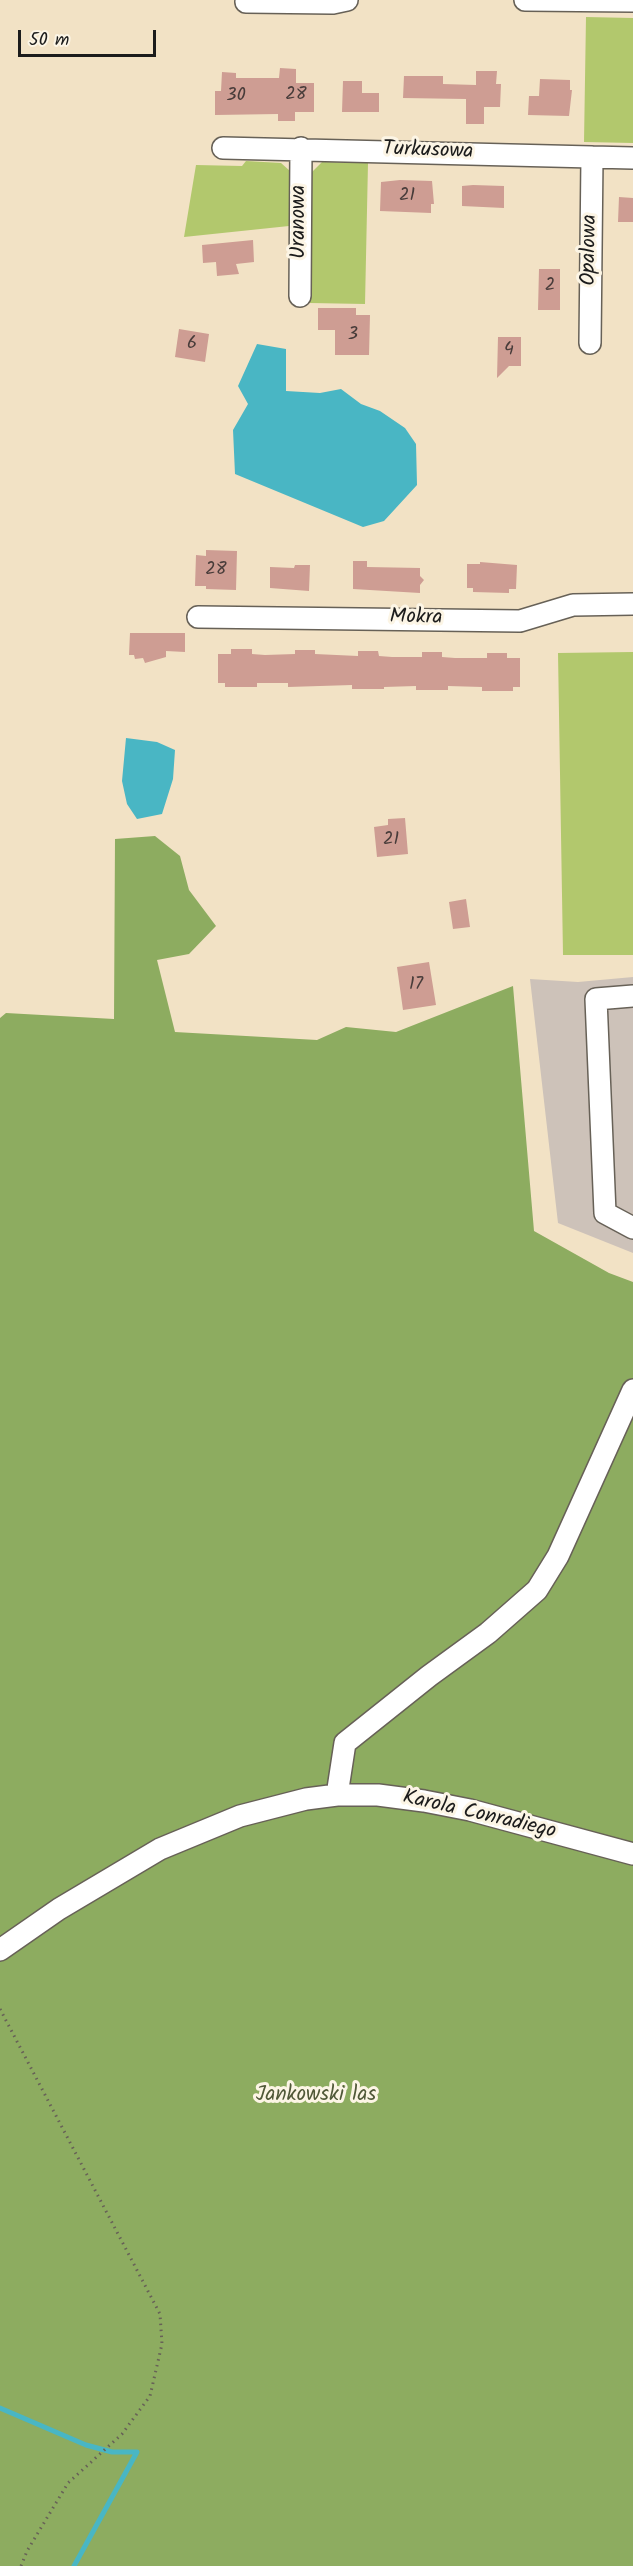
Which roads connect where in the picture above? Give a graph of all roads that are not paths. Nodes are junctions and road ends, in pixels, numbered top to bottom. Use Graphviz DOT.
graph roads {
  1 [pos="347,0"];
  2 [pos="525,0"];
  3 [pos="633,1"];
  4 [pos="246,2"];
  5 [pos="223,148"];
  6 [pos="301,148"];
  7 [pos="592,157"];
  8 [pos="633,158"];
  9 [pos="300,296"];
  10 [pos="590,343"];
  11 [pos="633,604"];
  12 [pos="198,617"];
  13 [pos="633,996"];
  14 [pos="633,1228"];
  15 [pos="633,1390"];
  16 [pos="337,1795"];
  17 [pos="633,1854"];
  18 [pos="0,1950"];
  1 -- 4 [label="street"];
  2 -- 3 [label="street"];
  5 -- 6 [label="street, Turkusowa"];
  6 -- 7 [label="street, Turkusowa"];
  6 -- 9 [label="street, Uranowa"];
  7 -- 8 [label="street, Turkusowa"];
  7 -- 10 [label="street, Opalowa"];
  11 -- 12 [label="street, Mokra"];
  13 -- 14 [label="street"];
  15 -- 16 [label="street"];
  16 -- 17 [label="street, Karola Conradiego"];
  16 -- 18 [label="street, Karola Conradiego"];
}
